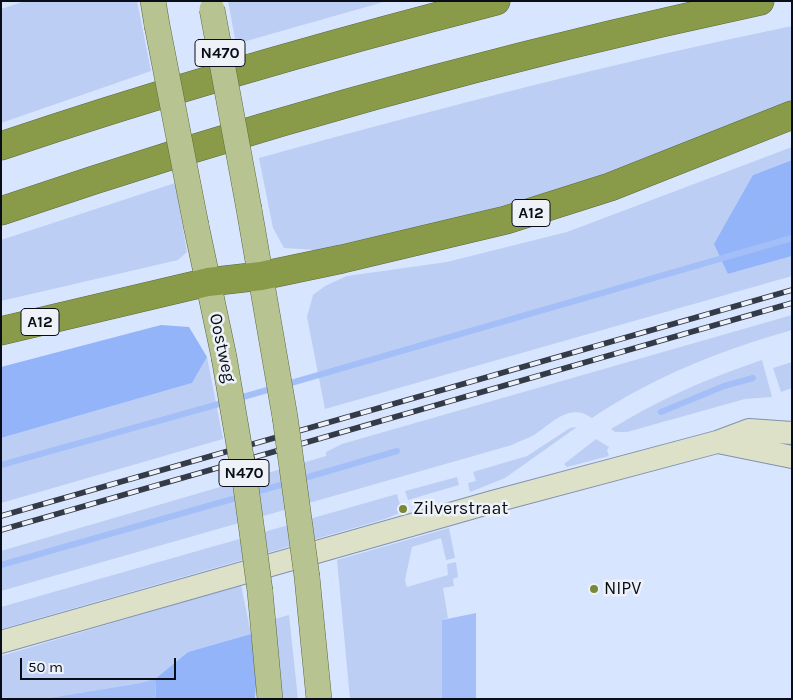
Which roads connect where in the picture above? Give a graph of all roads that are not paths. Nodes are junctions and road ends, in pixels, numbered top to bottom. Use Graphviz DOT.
graph roads {
  1 [pos="496,1"];
  2 [pos="760,1"];
  3 [pos="211,5"];
  4 [pos="155,13"];
  5 [pos="792,115"];
  6 [pos="1,146"];
  7 [pos="1,211"];
  8 [pos="260,276"];
  9 [pos="208,282"];
  10 [pos="1,331"];
  11 [pos="792,432"];
  12 [pos="717,442"];
  13 [pos="792,457"];
  14 [pos="1,642"];
  15 [pos="270,699"];
  16 [pos="319,699"];
  1 -- 6 [label="highway"];
  2 -- 7 [label="highway"];
  3 -- 8 [label="main road, N470, bridge"];
  4 -- 9 [label="main road, Oostweg / N470, bridge"];
  5 -- 8 [label="highway, A12"];
  8 -- 9 [label="highway, A12"];
  8 -- 16 [label="main road, N470, bridge"];
  9 -- 10 [label="highway, A12"];
  9 -- 15 [label="main road, Oostweg / N470, bridge"];
  11 -- 12 [label="street"];
  12 -- 13 [label="street"];
  12 -- 14 [label="street"];
}
